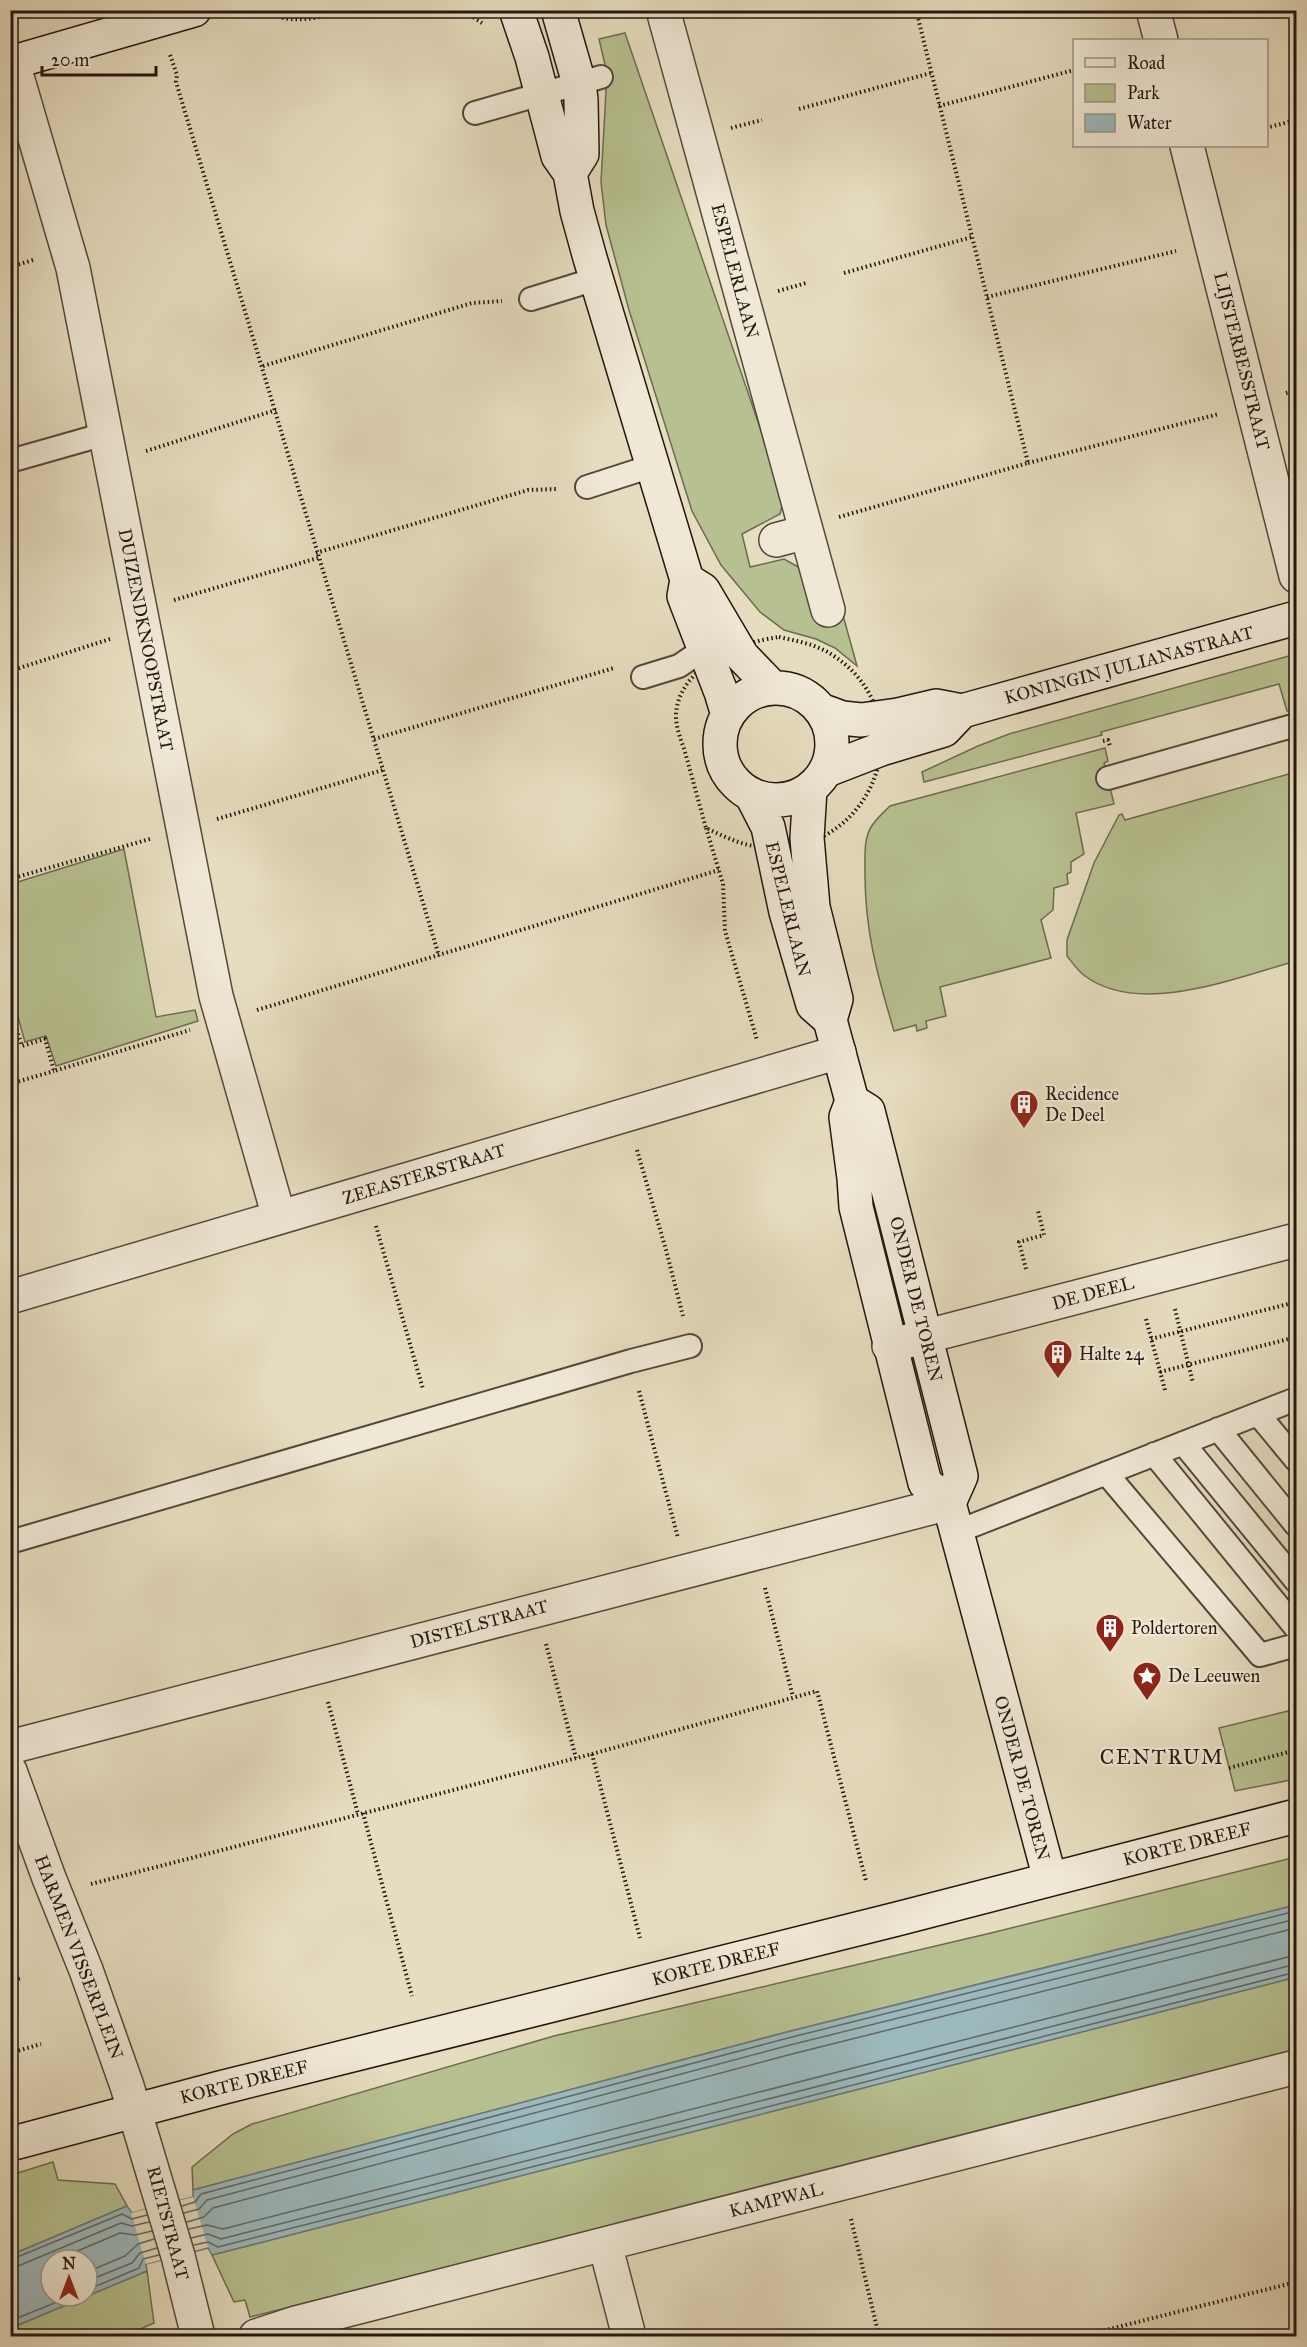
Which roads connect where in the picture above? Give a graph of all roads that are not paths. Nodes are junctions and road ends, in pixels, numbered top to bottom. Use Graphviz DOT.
graph roads {
  1 [pos="516,10"];
  2 [pos="558,10"];
  3 [pos="663,10"];
  4 [pos="1153,10"];
  5 [pos="181,12"];
  6 [pos="1161,39"];
  7 [pos="12,63"];
  8 [pos="590,80"];
  9 [pos="541,94"];
  10 [pos="475,113"];
  11 [pos="1187,147"];
  12 [pos="570,173"];
  13 [pos="596,279"];
  14 [pos="531,299"];
  15 [pos="105,434"];
  16 [pos="10,461"];
  17 [pos="652,466"];
  18 [pos="587,487"];
  19 [pos="1296,576"];
  20 [pos="687,580"];
  21 [pos="828,610"];
  22 [pos="1296,618"];
  23 [pos="704,649"];
  24 [pos="643,677"];
  25 [pos="773,688"];
  26 [pos="822,711"];
  27 [pos="962,711"];
  28 [pos="728,715"];
  29 [pos="1296,725"];
  30 [pos="1108,778"];
  31 [pos="818,779"];
  32 [pos="751,794"];
  33 [pos="830,1020"];
  34 [pos="839,1052"];
  35 [pos="852,1101"];
  36 [pos="279,1217"];
  37 [pos="1296,1240"];
  38 [pos="10,1297"];
  39 [pos="925,1337"];
  40 [pos="690,1346"];
  41 [pos="889,1346"];
  42 [pos="1293,1405"];
  43 [pos="1258,1414"];
  44 [pos="1218,1429"];
  45 [pos="1183,1443"];
  46 [pos="1154,1454"];
  47 [pos="1296,1460"];
  48 [pos="1106,1473"];
  49 [pos="953,1518"];
  50 [pos="1296,1525"];
  51 [pos="10,1542"];
  52 [pos="1296,1581"];
  53 [pos="1296,1628"];
  54 [pos="1296,1645"];
  55 [pos="10,1747"];
  56 [pos="10,1772"];
  57 [pos="1296,1816"];
  58 [pos="1050,1879"];
  59 [pos="1296,2067"];
  60 [pos="134,2110"];
  61 [pos="10,2144"];
  62 [pos="605,2244"];
  63 [pos="198,2337"];
  64 [pos="256,2337"];
  65 [pos="629,2337"];
  1 -- 9 [label="street"];
  2 -- 8 [label="street"];
  3 -- 21 [label="street, ESPELERLAAN"];
  4 -- 6 [label="street"];
  5 -- 7 [label="street"];
  7 -- 15 [label="street, DUIZENDKNOOPSTRAAT"];
  8 -- 9 [label="lane"];
  8 -- 12 [label="street"];
  9 -- 10 [label="lane"];
  9 -- 12 [label="street"];
  11 -- 19 [label="street, LIJSTERBESSTRAAT"];
  12 -- 13 [label="street"];
  13 -- 14 [label="lane"];
  13 -- 17 [label="street"];
  15 -- 16 [label="lane"];
  15 -- 36 [label="street, DUIZENDKNOOPSTRAAT"];
  17 -- 18 [label="lane"];
  17 -- 20 [label="street"];
  20 -- 23 [label="street"];
  20 -- 25 [label="street"];
  22 -- 27 [label="street, KONINGIN JULIANASTRAAT"];
  23 -- 24 [label="lane"];
  23 -- 28 [label="street"];
  25 -- 26 [label="street"];
  25 -- 28 [label="street"];
  26 -- 27 [label="street, KONINGIN JULIANASTRAAT"];
  26 -- 31 [label="street"];
  27 -- 31 [label="street, KONINGIN JULIANASTRAAT"];
  28 -- 32 [label="street"];
  29 -- 30 [label="lane"];
  31 -- 32 [label="street"];
  31 -- 33 [label="street, ESPELERLAAN"];
  32 -- 33 [label="street, ESPELERLAAN"];
  33 -- 34 [label="street, ESPELERLAAN"];
  34 -- 35 [label="street, ONDER DE TOREN"];
  34 -- 36 [label="street, ZEEASTERSTRAAT"];
  35 -- 39 [label="street, ONDER DE TOREN"];
  35 -- 41 [label="street, ONDER DE TOREN"];
  36 -- 38 [label="street, ZEEASTERSTRAAT"];
  37 -- 39 [label="street, DE DEEL"];
  39 -- 41 [label="street, DE DEEL"];
  39 -- 49 [label="street, ONDER DE TOREN"];
  40 -- 51 [label="lane"];
  41 -- 49 [label="street, ONDER DE TOREN"];
  42 -- 43 [label="lane"];
  43 -- 44 [label="lane"];
  43 -- 47 [label="lane"];
  44 -- 45 [label="lane"];
  44 -- 50 [label="lane"];
  45 -- 46 [label="lane"];
  45 -- 52 [label="lane"];
  46 -- 48 [label="lane"];
  46 -- 53 [label="lane"];
  48 -- 49 [label="lane"];
  48 -- 54 [label="lane"];
  49 -- 55 [label="street, DISTELSTRAAT"];
  49 -- 58 [label="street, ONDER DE TOREN"];
  56 -- 60 [label="street, HARMEN VISSERPLEIN"];
  57 -- 58 [label="street, KORTE DREEF"];
  58 -- 60 [label="street, KORTE DREEF"];
  59 -- 62 [label="street, KAMPWAL"];
  60 -- 61 [label="street, KORTE DREEF"];
  60 -- 63 [label="street, RIETSTRAAT"];
  62 -- 64 [label="street, KAMPWAL"];
  62 -- 65 [label="street"];
}
